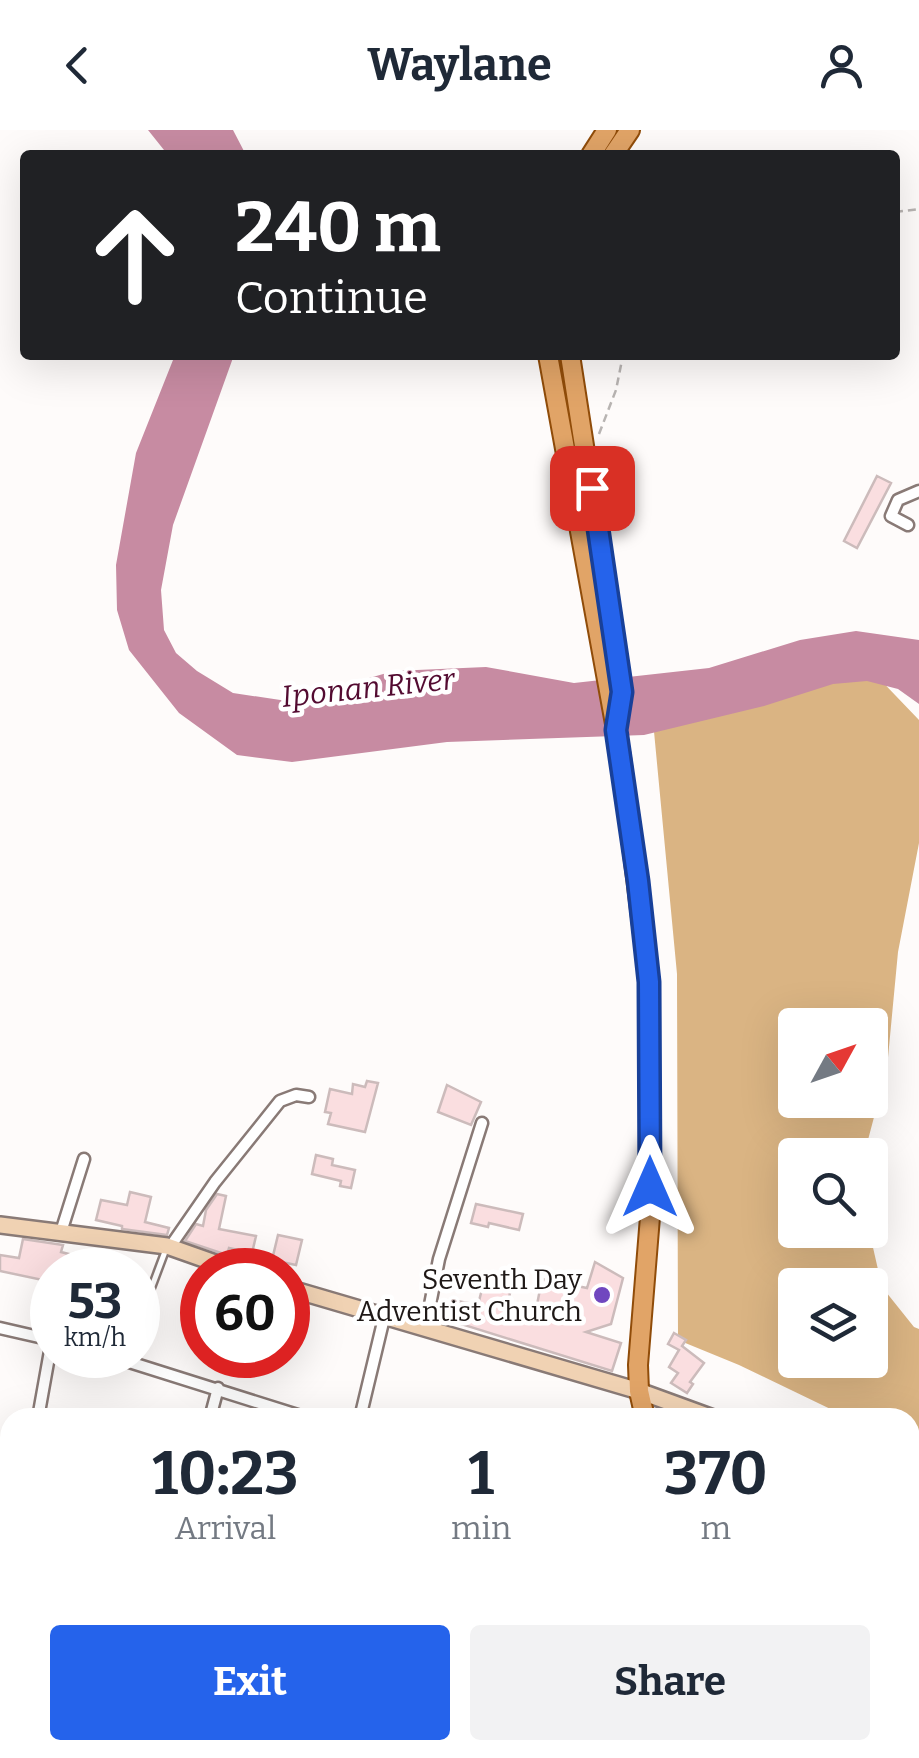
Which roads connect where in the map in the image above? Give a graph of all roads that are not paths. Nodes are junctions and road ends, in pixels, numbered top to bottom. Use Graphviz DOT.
graph roads {
  1 [pos="549,360"];
  2 [pos="571,360"];
  3 [pos="919,491"];
  4 [pos="908,526"];
  5 [pos="612,669"];
  6 [pos="616,730"];
  7 [pos="310,1097"];
  8 [pos="482,1123"];
  9 [pos="84,1159"];
  10 [pos="0,1226"];
  11 [pos="61,1232"];
  12 [pos="168,1247"];
  13 [pos="180,1251"];
  14 [pos="160,1267"];
  15 [pos="310,1295"];
  16 [pos="384,1318"];
  17 [pos="0,1328"];
  18 [pos="425,1330"];
  19 [pos="30,1335"];
  20 [pos="160,1371"];
  21 [pos="45,1378"];
  22 [pos="218,1388"];
  23 [pos="645,1392"];
  24 [pos="40,1408"];
  25 [pos="213,1408"];
  26 [pos="276,1408"];
  27 [pos="362,1408"];
  28 [pos="645,1408"];
  29 [pos="687,1408"];
  1 -- 5 [label="main road"];
  2 -- 5 [label="main road"];
  3 -- 4 [label="street"];
  5 -- 6 [label="main road"];
  5 -- 6 [label="main road"];
  6 -- 23 [label="main road"];
  7 -- 12 [label="street"];
  8 -- 18 [label="street"];
  9 -- 11 [label="street"];
  10 -- 11 [label="street"];
  11 -- 12 [label="street"];
  12 -- 13 [label="street"];
  12 -- 14 [label="lane"];
  15 -- 16 [label="street"];
  16 -- 18 [label="street"];
  16 -- 27 [label="street"];
  17 -- 19 [label="street"];
  18 -- 23 [label="street"];
  20 -- 22 [label="street"];
  21 -- 24 [label="street"];
  22 -- 25 [label="street"];
  22 -- 26 [label="street"];
  23 -- 28 [label="main road"];
  23 -- 29 [label="street"];
}
